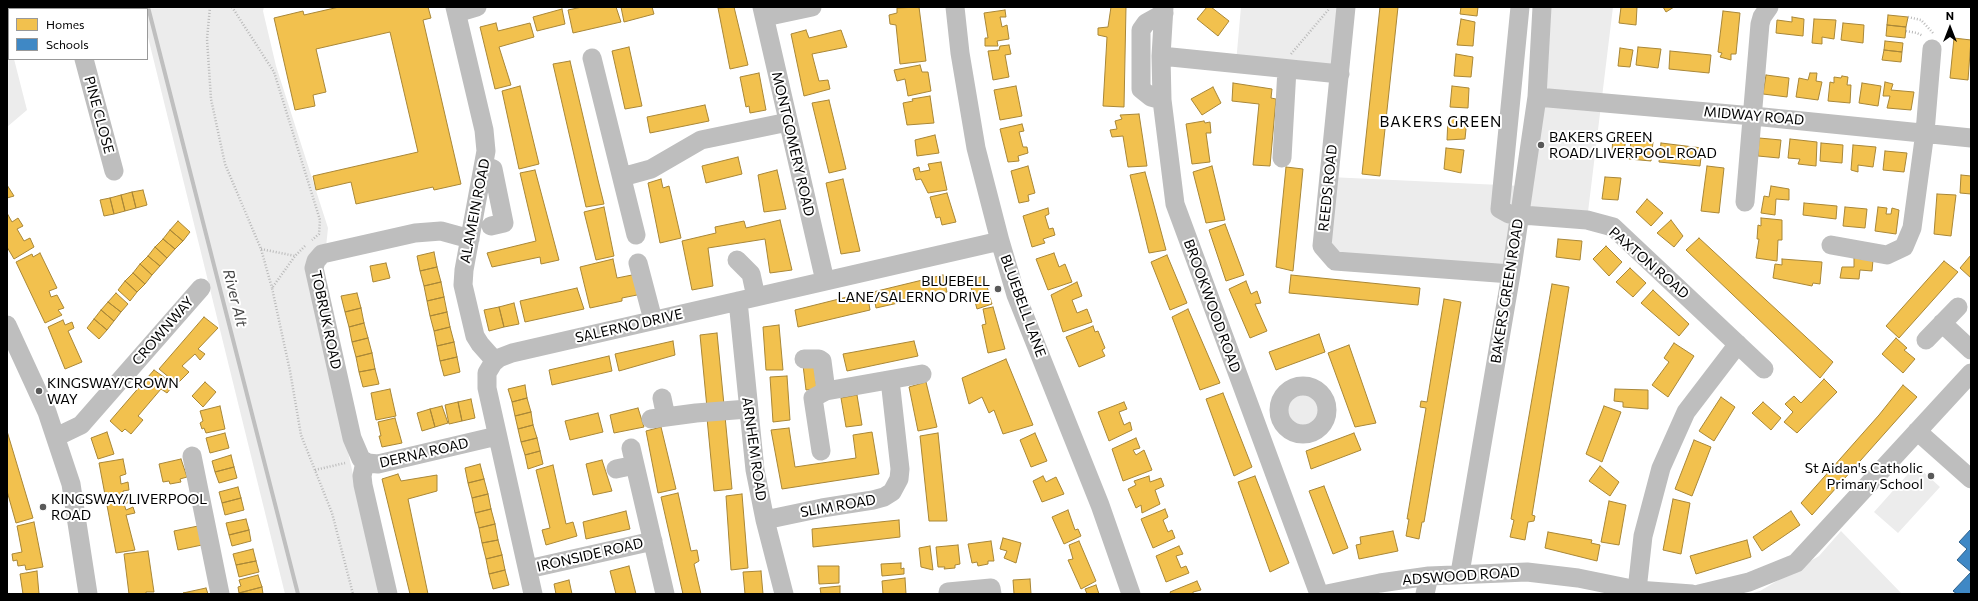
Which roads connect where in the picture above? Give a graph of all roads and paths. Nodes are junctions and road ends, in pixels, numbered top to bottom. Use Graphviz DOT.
graph roads {
  1 [pos="210,7"];
  2 [pos="232,7"];
  3 [pos="477,7"];
  4 [pos="812,7"];
  5 [pos="955,7"];
  6 [pos="1331,7"];
  7 [pos="1346,7"];
  8 [pos="1520,7"];
  9 [pos="1542,7"];
  10 [pos="1769,7"];
  11 [pos="456,10"];
  12 [pos="1164,10"];
  13 [pos="763,12"];
  14 [pos="1908,17"];
  15 [pos="1161,56"];
  16 [pos="592,58"];
  17 [pos="84,60"];
  18 [pos="1927,60"];
  19 [pos="1282,68"];
  20 [pos="1340,74"];
  21 [pos="1537,97"];
  22 [pos="1162,100"];
  23 [pos="1753,116"];
  24 [pos="788,122"];
  25 [pos="1924,132"];
  26 [pos="1971,138"];
  27 [pos="1282,158"];
  28 [pos="485,166"];
  29 [pos="114,171"];
  30 [pos="622,176"];
  31 [pos="1745,202"];
  32 [pos="1520,215"];
  33 [pos="491,226"];
  34 [pos="636,235"];
  35 [pos="470,238"];
  36 [pos="1000,241"];
  37 [pos="1831,245"];
  38 [pos="261,249"];
  39 [pos="295,256"];
  40 [pos="737,260"];
  41 [pos="638,263"];
  42 [pos="1511,274"];
  43 [pos="825,280"];
  44 [pos="201,288"];
  45 [pos="272,288"];
  46 [pos="756,297"];
  47 [pos="738,301"];
  48 [pos="1958,307"];
  49 [pos="653,320"];
  50 [pos="1942,323"];
  51 [pos="7,324"];
  52 [pos="1926,340"];
  53 [pos="1738,344"];
  54 [pos="1971,350"];
  55 [pos="804,359"];
  56 [pos="496,361"];
  57 [pos="1764,369"];
  58 [pos="1971,373"];
  59 [pos="922,374"];
  60 [pos="890,380"];
  61 [pos="835,390"];
  62 [pos="662,398"];
  63 [pos="748,409"];
  64 [pos="1279,414"];
  65 [pos="1257,424"];
  66 [pos="1917,431"];
  67 [pos="498,436"];
  68 [pos="56,437"];
  69 [pos="821,451"];
  70 [pos="192,456"];
  71 [pos="363,460"];
  72 [pos="616,469"];
  73 [pos="315,470"];
  74 [pos="1971,479"];
  75 [pos="765,520"];
  76 [pos="653,541"];
  77 [pos="528,569"];
  78 [pos="1460,573"];
  79 [pos="1427,585"];
  80 [pos="1637,590"];
  81 [pos="1664,593"];
  82 [pos="88,594"];
  83 [pos="220,594"];
  84 [pos="353,594"];
  85 [pos="388,594"];
  86 [pos="534,594"];
  87 [pos="665,594"];
  88 [pos="784,594"];
  89 [pos="948,594"];
  90 [pos="992,594"];
  91 [pos="1130,594"];
  92 [pos="1319,594"];
  93 [pos="1327,594"];
  94 [pos="1692,594"];
  95 [pos="1699,594"];
  1 -- 38 [label="path"];
  2 -- 39 [label="path"];
  3 -- 11 [label="street"];
  4 -- 13 [label="street"];
  5 -- 36 [label="street, BLUEBELL LANE"];
  6 -- 19 [label="path"];
  7 -- 20 [label="street, REEDS ROAD"];
  8 -- 32 [label="street, PAXTON ROAD"];
  9 -- 21 [label="street, BAKERS GREEN ROAD"];
  10 -- 23 [label="street"];
  11 -- 28 [label="street, ALAMEIN ROAD"];
  12 -- 15 [label="street, BROOKWOOD ROAD"];
  12 -- 22 [label="street"];
  13 -- 24 [label="street, MONTGOMERY ROAD"];
  14 -- 18 [label="path"];
  15 -- 19 [label="street"];
  15 -- 22 [label="street, BROOKWOOD ROAD"];
  16 -- 30 [label="street"];
  17 -- 29 [label="street, PINE CLOSE"];
  18 -- 25 [label="street"];
  19 -- 20 [label="street"];
  19 -- 27 [label="street"];
  20 -- 42 [label="street, REEDS ROAD"];
  21 -- 23 [label="street, MIDWAY ROAD"];
  21 -- 32 [label="street, BAKERS GREEN ROAD"];
  22 -- 65 [label="street, BROOKWOOD ROAD"];
  23 -- 25 [label="street, MIDWAY ROAD"];
  23 -- 31 [label="street"];
  24 -- 30 [label="street"];
  24 -- 43 [label="street, MONTGOMERY ROAD"];
  25 -- 26 [label="street, MIDWAY ROAD"];
  25 -- 37 [label="street"];
  28 -- 33 [label="street"];
  28 -- 35 [label="street, ALAMEIN ROAD"];
  30 -- 34 [label="street"];
  32 -- 42 [label="street, BAKERS GREEN ROAD"];
  32 -- 53 [label="street, PAXTON ROAD"];
  35 -- 56 [label="street, ALAMEIN ROAD"];
  35 -- 71 [label="street, TOBRUK ROAD"];
  36 -- 43 [label="street, SALERNO DRIVE"];
  36 -- 91 [label="street, BLUEBELL LANE"];
  38 -- 39 [label="path"];
  38 -- 45 [label="path"];
  39 -- 45 [label="path"];
  40 -- 46 [label="street"];
  41 -- 49 [label="street"];
  42 -- 78 [label="street, BAKERS GREEN ROAD"];
  43 -- 46 [label="street, SALERNO DRIVE"];
  44 -- 68 [label="street, CROWNWAY"];
  45 -- 73 [label="path"];
  46 -- 47 [label="street, SALERNO DRIVE"];
  47 -- 49 [label="street, SALERNO DRIVE"];
  47 -- 63 [label="street, ARNHEM ROAD"];
  48 -- 50 [label="street"];
  49 -- 56 [label="street, SALERNO DRIVE"];
  50 -- 52 [label="street"];
  50 -- 54 [label="street"];
  51 -- 68 [label="street"];
  53 -- 57 [label="street, PAXTON ROAD"];
  53 -- 80 [label="street"];
  55 -- 61 [label="street"];
  56 -- 67 [label="street"];
  58 -- 66 [label="street"];
  59 -- 60 [label="street"];
  60 -- 61 [label="street"];
  60 -- 75 [label="street, SLIM ROAD"];
  61 -- 69 [label="street"];
  62 -- 63 [label="street"];
  63 -- 75 [label="street, ARNHEM ROAD"];
  64 -- 65 [label="street"];
  65 -- 92 [label="street, BROOKWOOD ROAD"];
  66 -- 74 [label="street"];
  66 -- 95 [label="street"];
  67 -- 71 [label="street, DERNA ROAD"];
  67 -- 77 [label="street"];
  68 -- 82 [label="street"];
  70 -- 83 [label="street"];
  71 -- 73 [label="path"];
  71 -- 85 [label="street, DERNA ROAD"];
  72 -- 76 [label="street, IRONSIDE ROAD"];
  73 -- 84 [label="path"];
  75 -- 88 [label="street, ARNHEM ROAD"];
  76 -- 77 [label="street, IRONSIDE ROAD"];
  76 -- 87 [label="street, IRONSIDE ROAD"];
  77 -- 86 [label="street"];
  78 -- 79 [label="street, ADSWOOD ROAD"];
  78 -- 80 [label="street, ADSWOOD ROAD"];
  79 -- 93 [label="street, ADSWOOD ROAD"];
  80 -- 81 [label="street, ADSWOOD ROAD"];
  81 -- 94 [label="street, ADSWOOD ROAD"];
  89 -- 90 [label="street"];
}
